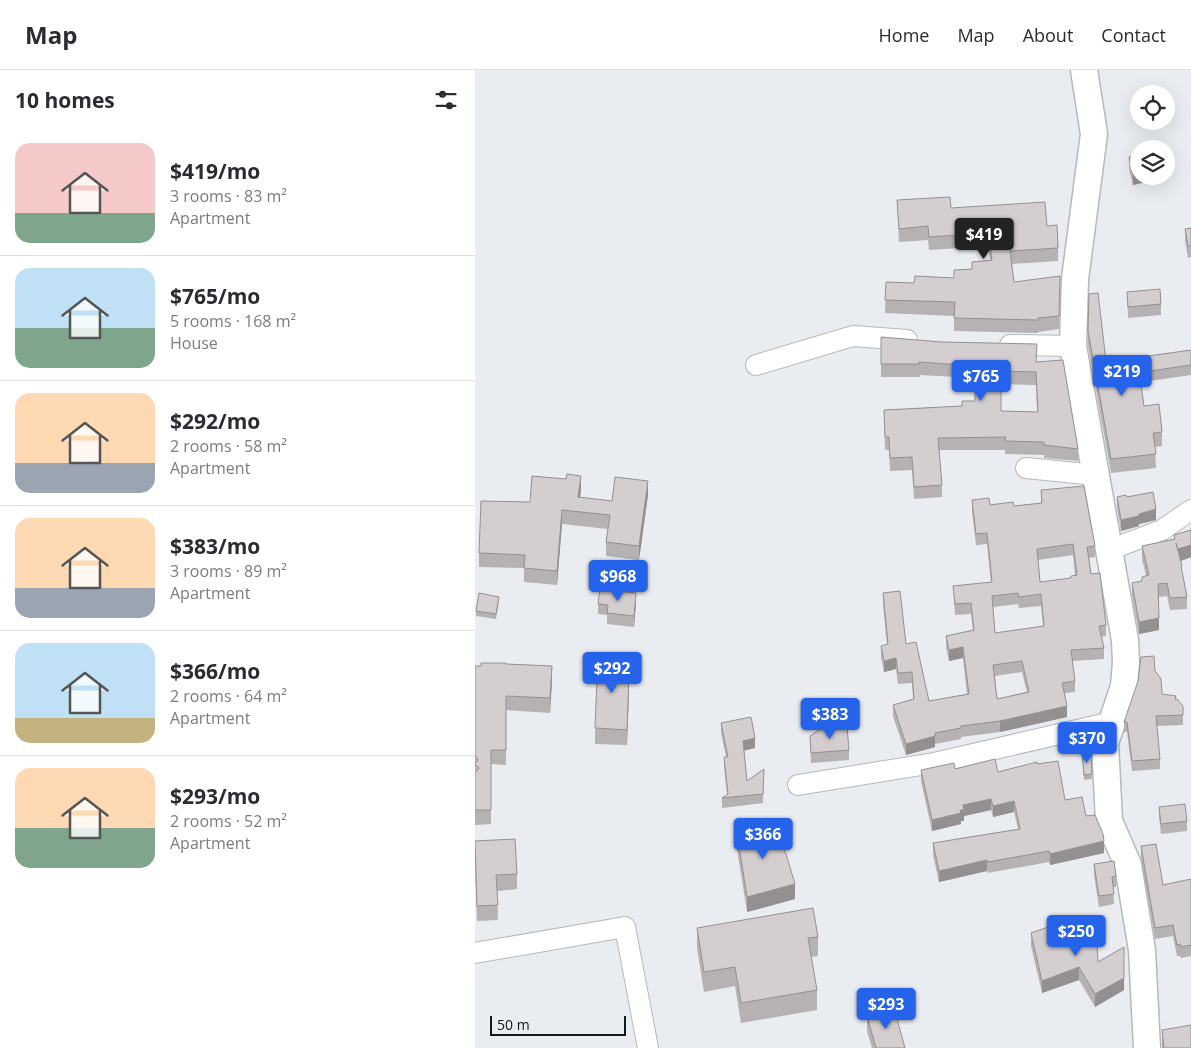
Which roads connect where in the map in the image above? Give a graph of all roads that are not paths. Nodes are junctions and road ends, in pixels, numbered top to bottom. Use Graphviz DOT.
graph roads {
  1 [pos="1084,70"];
  2 [pos="923,342"];
  3 [pos="989,344"];
  4 [pos="1073,346"];
  5 [pos="755,365"];
  6 [pos="1026,468"];
  7 [pos="1096,475"];
  8 [pos="1191,510"];
  9 [pos="1109,550"];
  10 [pos="1112,722"];
  11 [pos="799,785"];
  12 [pos="475,953"];
  13 [pos="649,1048"];
  14 [pos="1147,1048"];
  1 -- 4 [label="street"];
  2 -- 5 [label="street"];
  3 -- 4 [label="street"];
  4 -- 7 [label="street"];
  6 -- 7 [label="street"];
  7 -- 9 [label="street"];
  8 -- 9 [label="street"];
  9 -- 10 [label="street"];
  10 -- 11 [label="street"];
  10 -- 14 [label="street"];
  12 -- 13 [label="street"];
}
